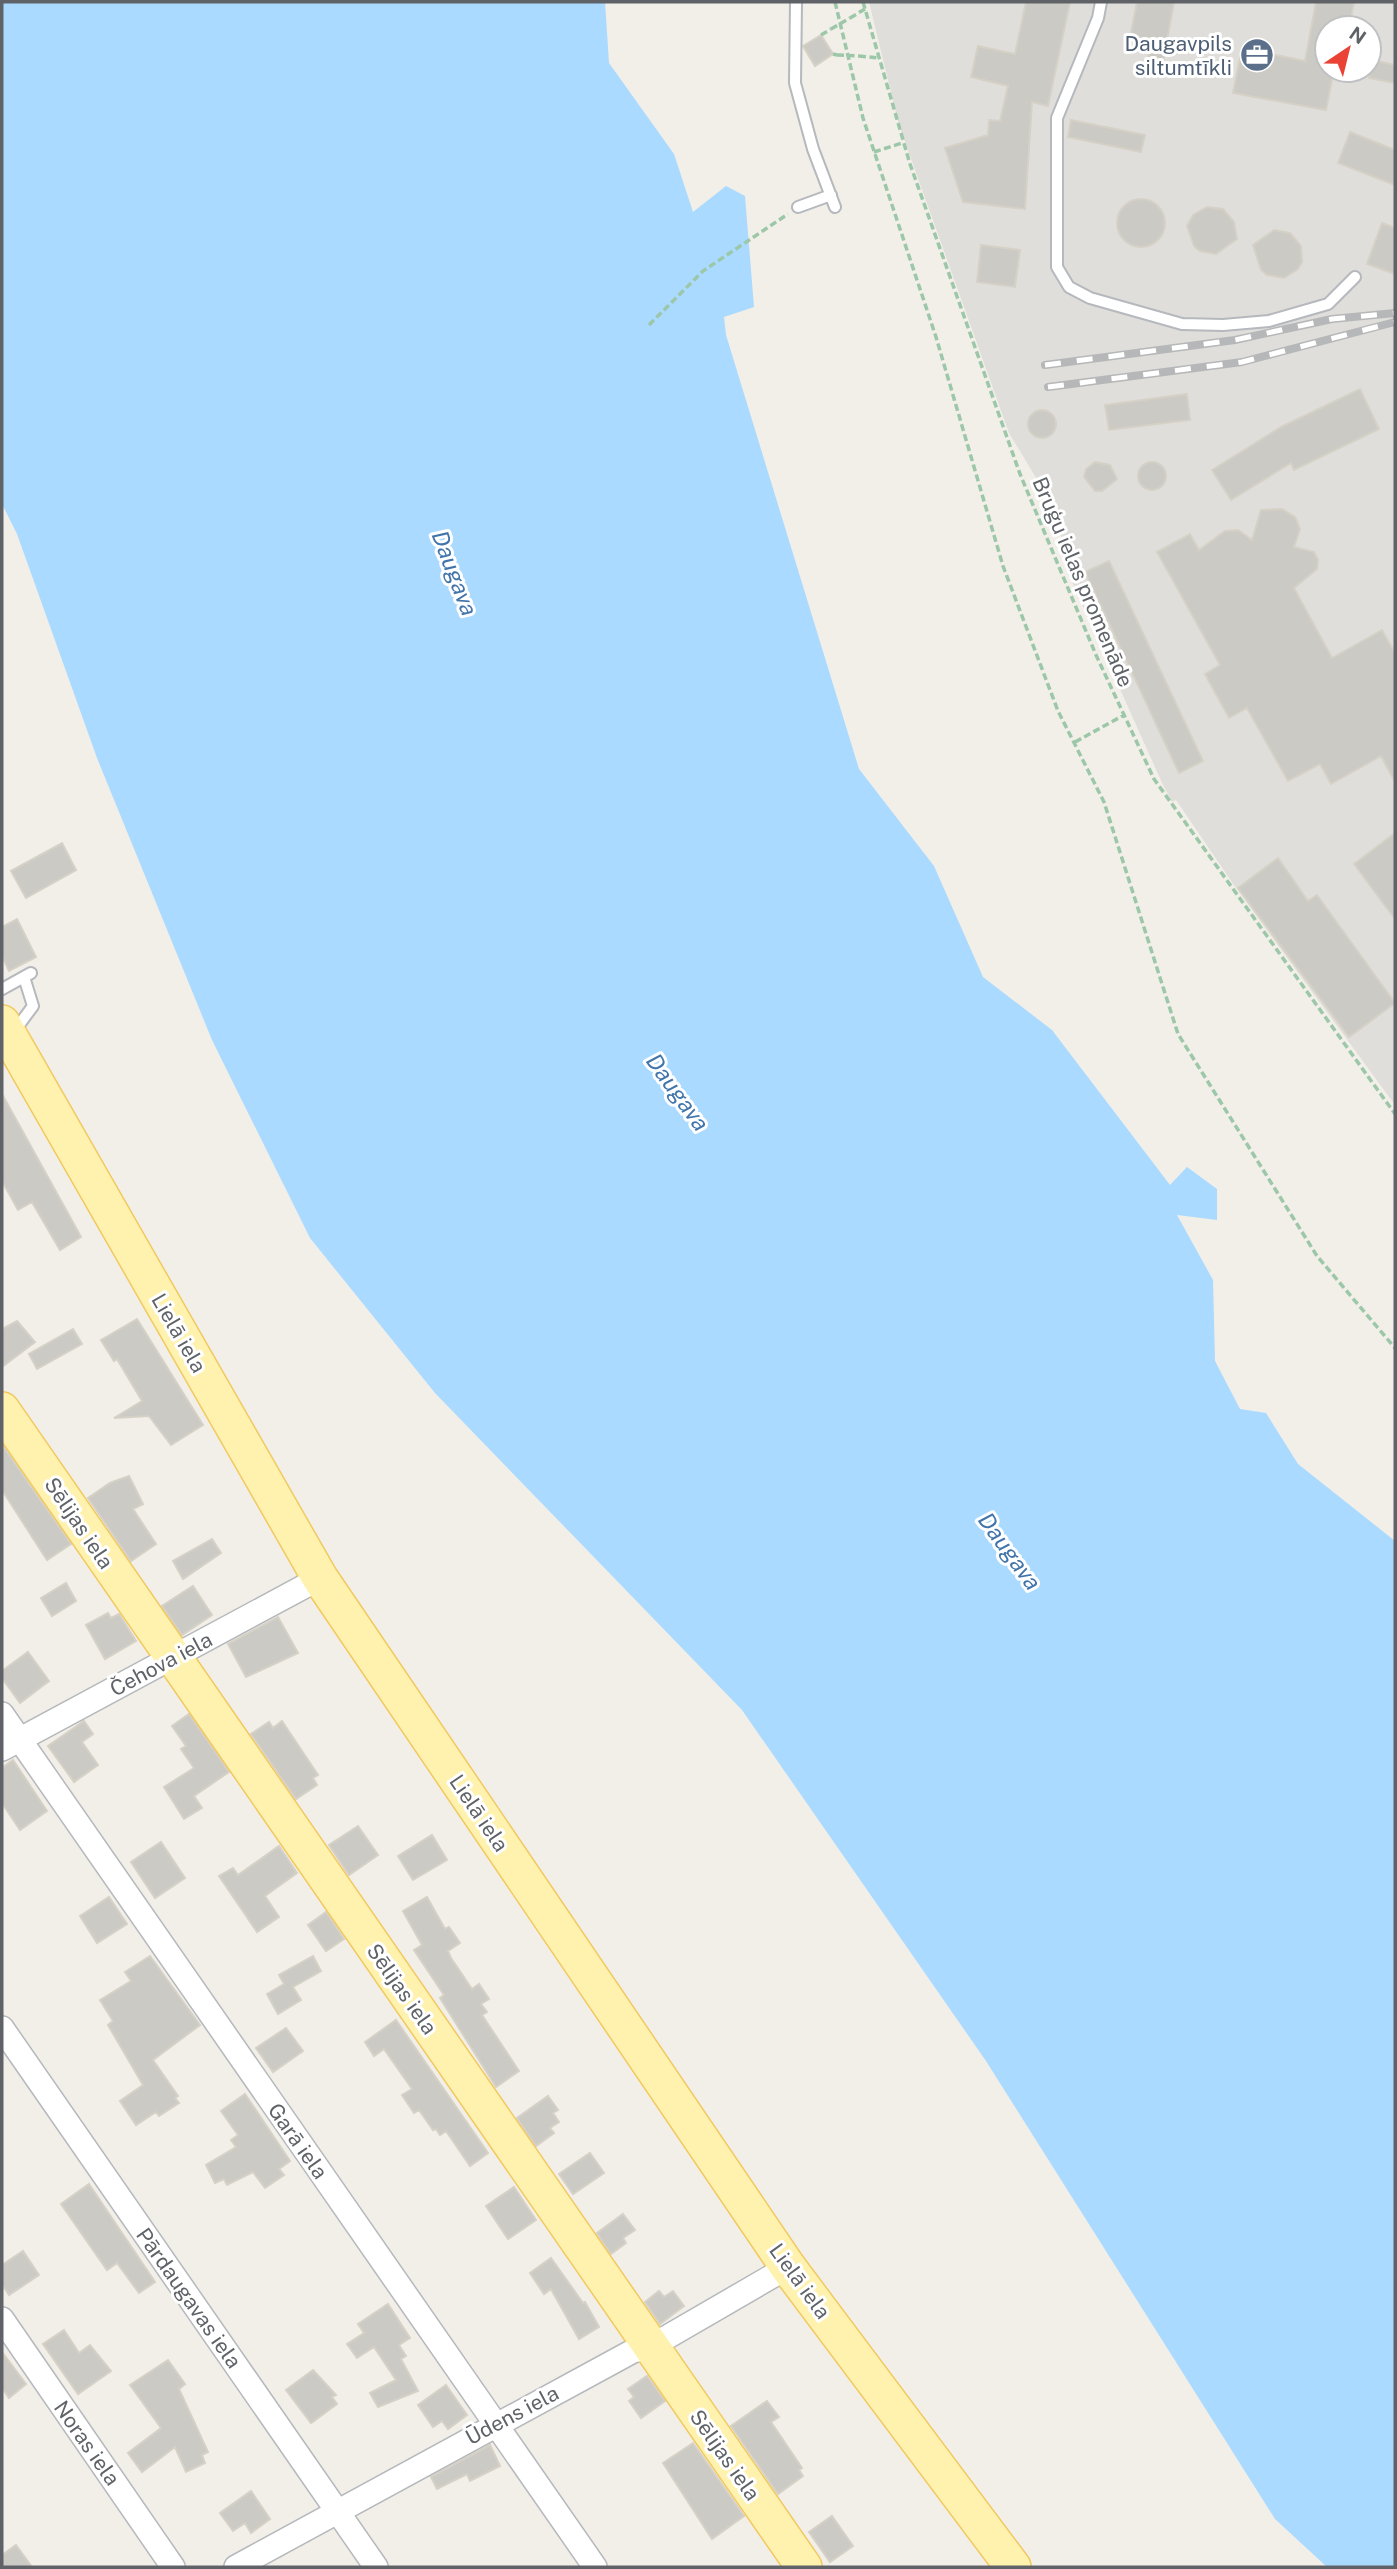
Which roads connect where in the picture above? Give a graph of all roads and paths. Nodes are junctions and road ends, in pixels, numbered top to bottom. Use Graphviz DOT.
graph roads {
  1 [pos="796,2"];
  2 [pos="835,2"];
  3 [pos="863,2"];
  4 [pos="1101,2"];
  5 [pos="865,9"];
  6 [pos="821,35"];
  7 [pos="835,55"];
  8 [pos="878,58"];
  9 [pos="903,142"];
  10 [pos="874,152"];
  11 [pos="831,195"];
  12 [pos="798,207"];
  13 [pos="835,207"];
  14 [pos="1355,277"];
  15 [pos="649,325"];
  16 [pos="1124,715"];
  17 [pos="1075,741"];
  18 [pos="2,989"];
  19 [pos="6,1030"];
  20 [pos="1395,1114"];
  21 [pos="1395,1348"];
  22 [pos="2,1409"];
  23 [pos="320,1578"];
  24 [pos="172,1658"];
  25 [pos="2,1714"];
  26 [pos="11,1744"];
  27 [pos="2,2028"];
  28 [pos="788,2267"];
  29 [pos="2,2319"];
  30 [pos="650,2347"];
  31 [pos="494,2424"];
  32 [pos="337,2510"];
  33 [pos="173,2567"];
  34 [pos="236,2567"];
  35 [pos="376,2567"];
  36 [pos="595,2567"];
  37 [pos="804,2567"];
  38 [pos="1013,2567"];
  1 -- 11 [label="lane"];
  2 -- 10 [label="path"];
  3 -- 5 [label="path, Bruģu ielas promenāde"];
  4 -- 14 [label="lane"];
  5 -- 6 [label="path, bridge"];
  5 -- 8 [label="path, Bruģu ielas promenāde"];
  7 -- 8 [label="path, bridge"];
  8 -- 9 [label="path, Bruģu ielas promenāde"];
  9 -- 10 [label="path"];
  9 -- 16 [label="path, Bruģu ielas promenāde"];
  10 -- 17 [label="path"];
  11 -- 12 [label="lane"];
  11 -- 13 [label="lane"];
  12 -- 15 [label="path"];
  16 -- 17 [label="path"];
  16 -- 20 [label="path, Bruģu ielas promenāde"];
  17 -- 21 [label="path"];
  18 -- 19 [label="lane"];
  19 -- 23 [label="main road, Lielā iela"];
  22 -- 24 [label="main road, Sēlijas iela"];
  23 -- 24 [label="street, Čehova iela"];
  23 -- 28 [label="main road, Lielā iela"];
  24 -- 26 [label="street, Čehova iela"];
  24 -- 30 [label="main road, Sēlijas iela"];
  25 -- 26 [label="street, Garā iela"];
  26 -- 31 [label="street, Garā iela"];
  27 -- 32 [label="street, Pārdaugavas iela"];
  28 -- 30 [label="street, Ūdens iela"];
  28 -- 38 [label="main road, Lielā iela"];
  29 -- 33 [label="street, Noras iela"];
  30 -- 31 [label="street, Ūdens iela"];
  30 -- 37 [label="main road, Sēlijas iela"];
  31 -- 32 [label="street, Ūdens iela"];
  31 -- 36 [label="street, Garā iela"];
  32 -- 34 [label="street, Ūdens iela"];
  32 -- 35 [label="street, Pārdaugavas iela"];
}
